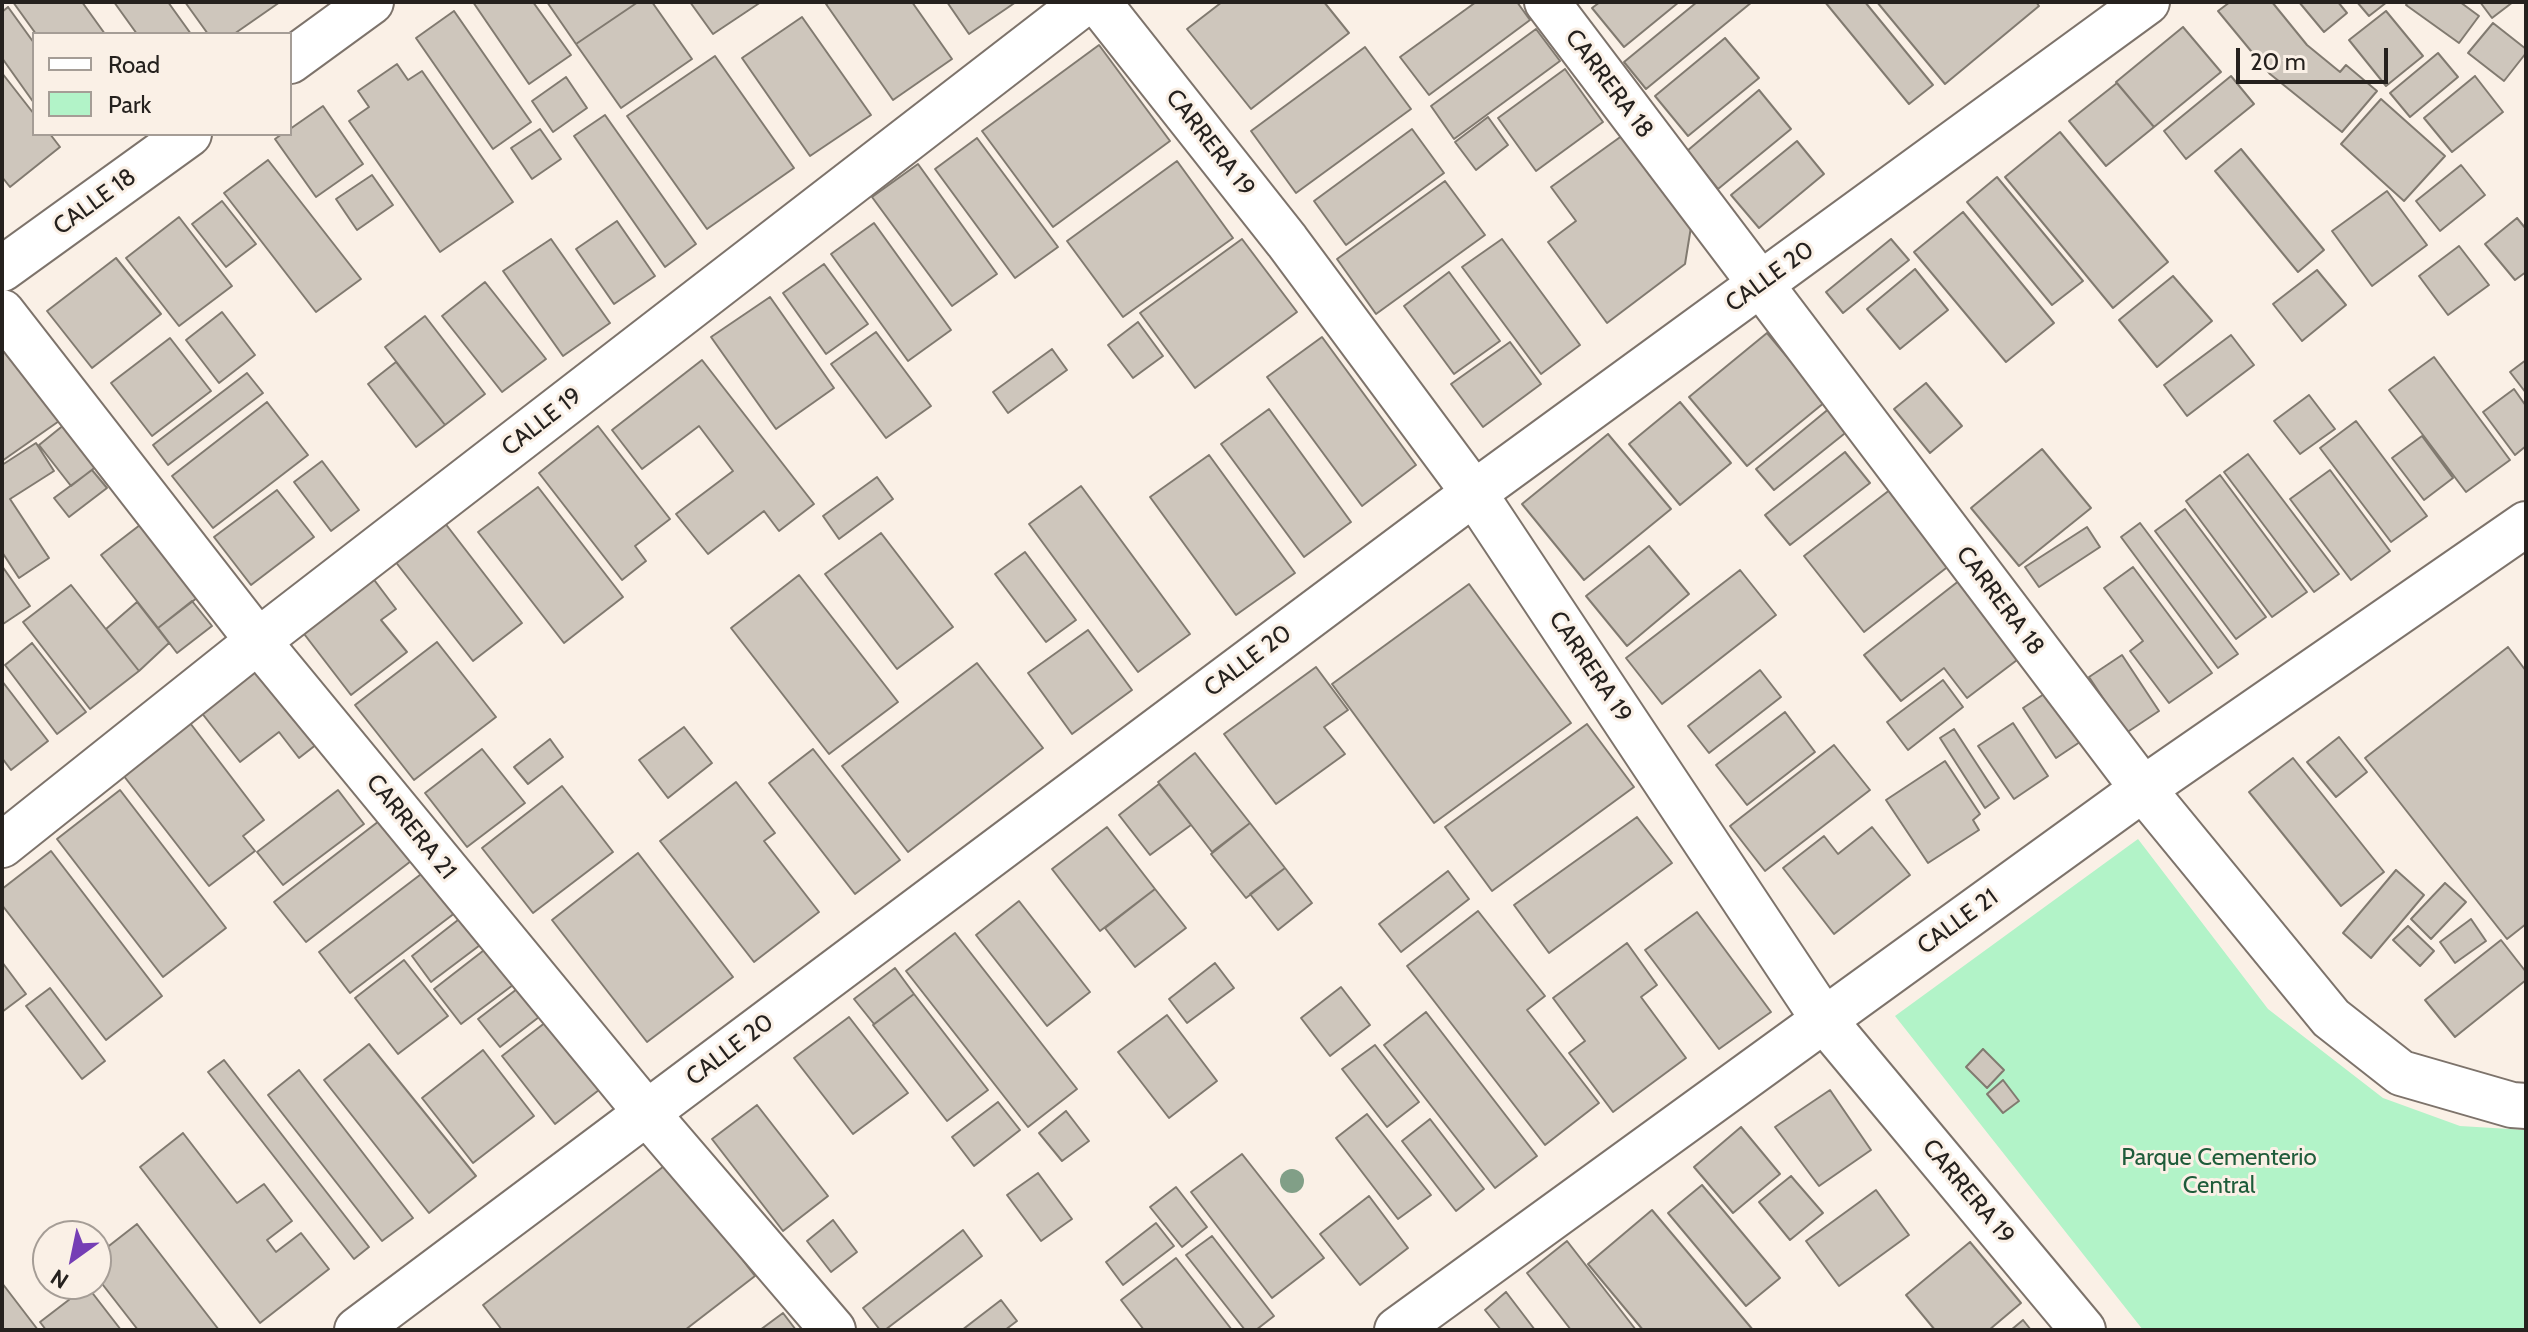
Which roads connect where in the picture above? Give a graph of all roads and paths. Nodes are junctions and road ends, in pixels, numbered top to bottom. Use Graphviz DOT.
graph roads {
  1 [pos="371,2"];
  2 [pos="1085,2"];
  3 [pos="1098,2"];
  4 [pos="1547,2"];
  5 [pos="2147,2"];
  6 [pos="292,60"];
  7 [pos="186,136"];
  8 [pos="2,269"];
  9 [pos="1761,284"];
  10 [pos="2,312"];
  11 [pos="1474,493"];
  12 [pos="2526,524"];
  13 [pos="258,641"];
  14 [pos="2143,789"];
  15 [pos="2,845"];
  16 [pos="1824,1020"];
  17 [pos="2526,1106"];
  18 [pos="646,1112"];
  19 [pos="357,1330"];
  20 [pos="833,1330"];
  21 [pos="1397,1330"];
  22 [pos="2083,1330"];
  1 -- 6 [label="street"];
  2 -- 13 [label="street, CALLE 19"];
  3 -- 11 [label="street, CARRERA 19"];
  4 -- 9 [label="street, CARRERA 18"];
  5 -- 9 [label="street, CALLE 20"];
  7 -- 8 [label="street, CALLE 18"];
  9 -- 11 [label="street, CALLE 20"];
  9 -- 14 [label="street, CARRERA 18"];
  10 -- 13 [label="street, CARRERA 21"];
  11 -- 16 [label="street, CARRERA 19"];
  11 -- 18 [label="street, CALLE 20"];
  12 -- 14 [label="street, CALLE 21"];
  13 -- 15 [label="street, CALLE 19"];
  13 -- 18 [label="street, CARRERA 21"];
  14 -- 16 [label="street, CALLE 21"];
  14 -- 17 [label="street, CARRERA 18"];
  16 -- 21 [label="street, CALLE 21"];
  16 -- 22 [label="street, CARRERA 19"];
  18 -- 19 [label="street, CALLE 20"];
  18 -- 20 [label="street, CARRERA 21"];
}
